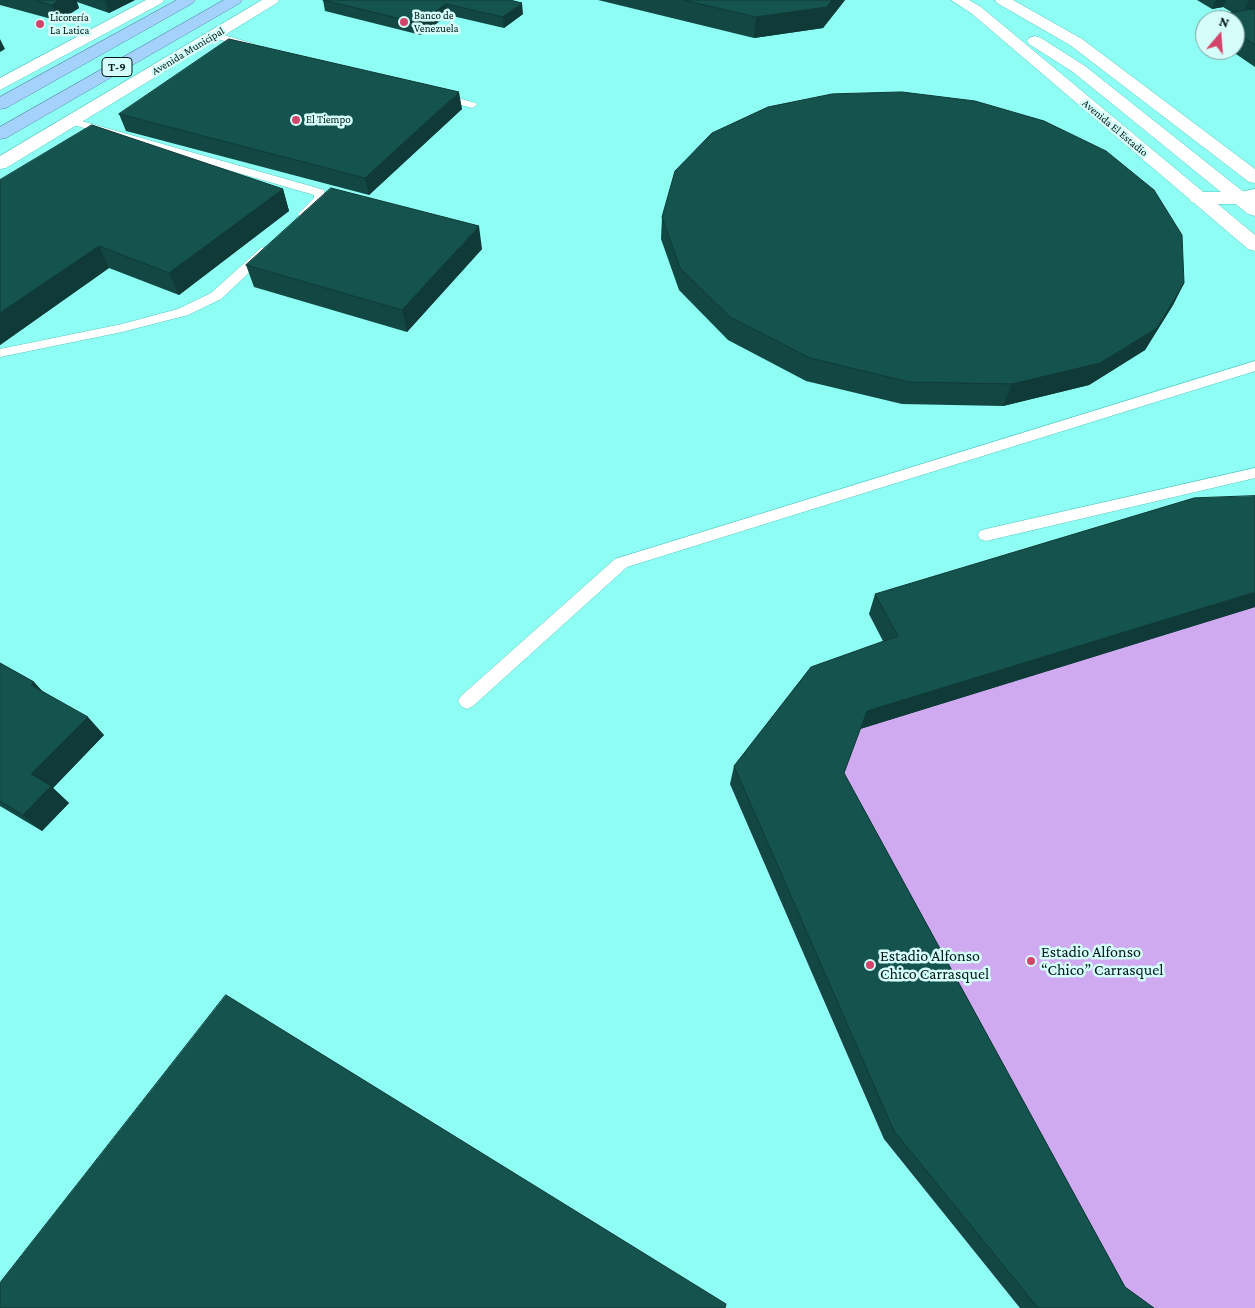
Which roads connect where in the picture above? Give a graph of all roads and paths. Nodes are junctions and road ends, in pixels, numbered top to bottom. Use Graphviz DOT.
graph roads {
  1 [pos="157,0"];
  2 [pos="168,0"];
  3 [pos="188,0"];
  4 [pos="234,0"];
  5 [pos="272,0"];
  6 [pos="958,0"];
  7 [pos="1002,0"];
  8 [pos="976,10"];
  9 [pos="214,35"];
  10 [pos="121,37"];
  11 [pos="262,49"];
  12 [pos="0,85"];
  13 [pos="424,92"];
  14 [pos="0,104"];
  15 [pos="472,105"];
  16 [pos="72,121"];
  17 [pos="0,134"];
  18 [pos="0,164"];
  19 [pos="1255,178"];
  20 [pos="1247,196"];
  21 [pos="1198,198"];
  22 [pos="1255,210"];
  23 [pos="292,225"];
  24 [pos="272,244"];
  25 [pos="1255,245"];
  26 [pos="0,353"];
  27 [pos="1255,366"];
  28 [pos="1255,473"];
  29 [pos="986,535"];
  30 [pos="467,701"];
  1 -- 12 [label="street"];
  2 -- 10 [label="highway"];
  3 -- 10 [label="highway, T-9"];
  4 -- 17 [label="highway, Avenida Municipal / T-9"];
  5 -- 9 [label="street, Avenida Municipal / T-9"];
  6 -- 8 [label="street, Avenida El Estadio"];
  7 -- 19 [label="street"];
  8 -- 20 [label="street, Avenida El Estadio"];
  8 -- 21 [label="street, Avenida El Estadio"];
  9 -- 11 [label="lane"];
  9 -- 16 [label="street, Avenida Municipal / T-9"];
  10 -- 14 [label="highway, T-9"];
  13 -- 15 [label="lane"];
  16 -- 18 [label="street, Avenida Municipal / T-9"];
  16 -- 23 [label="lane"];
  20 -- 21 [label="street"];
  20 -- 22 [label="street, Avenida El Estadio"];
  21 -- 25 [label="street, Avenida El Estadio"];
  24 -- 26 [label="lane"];
  27 -- 30 [label="lane"];
  28 -- 29 [label="lane"];
}
